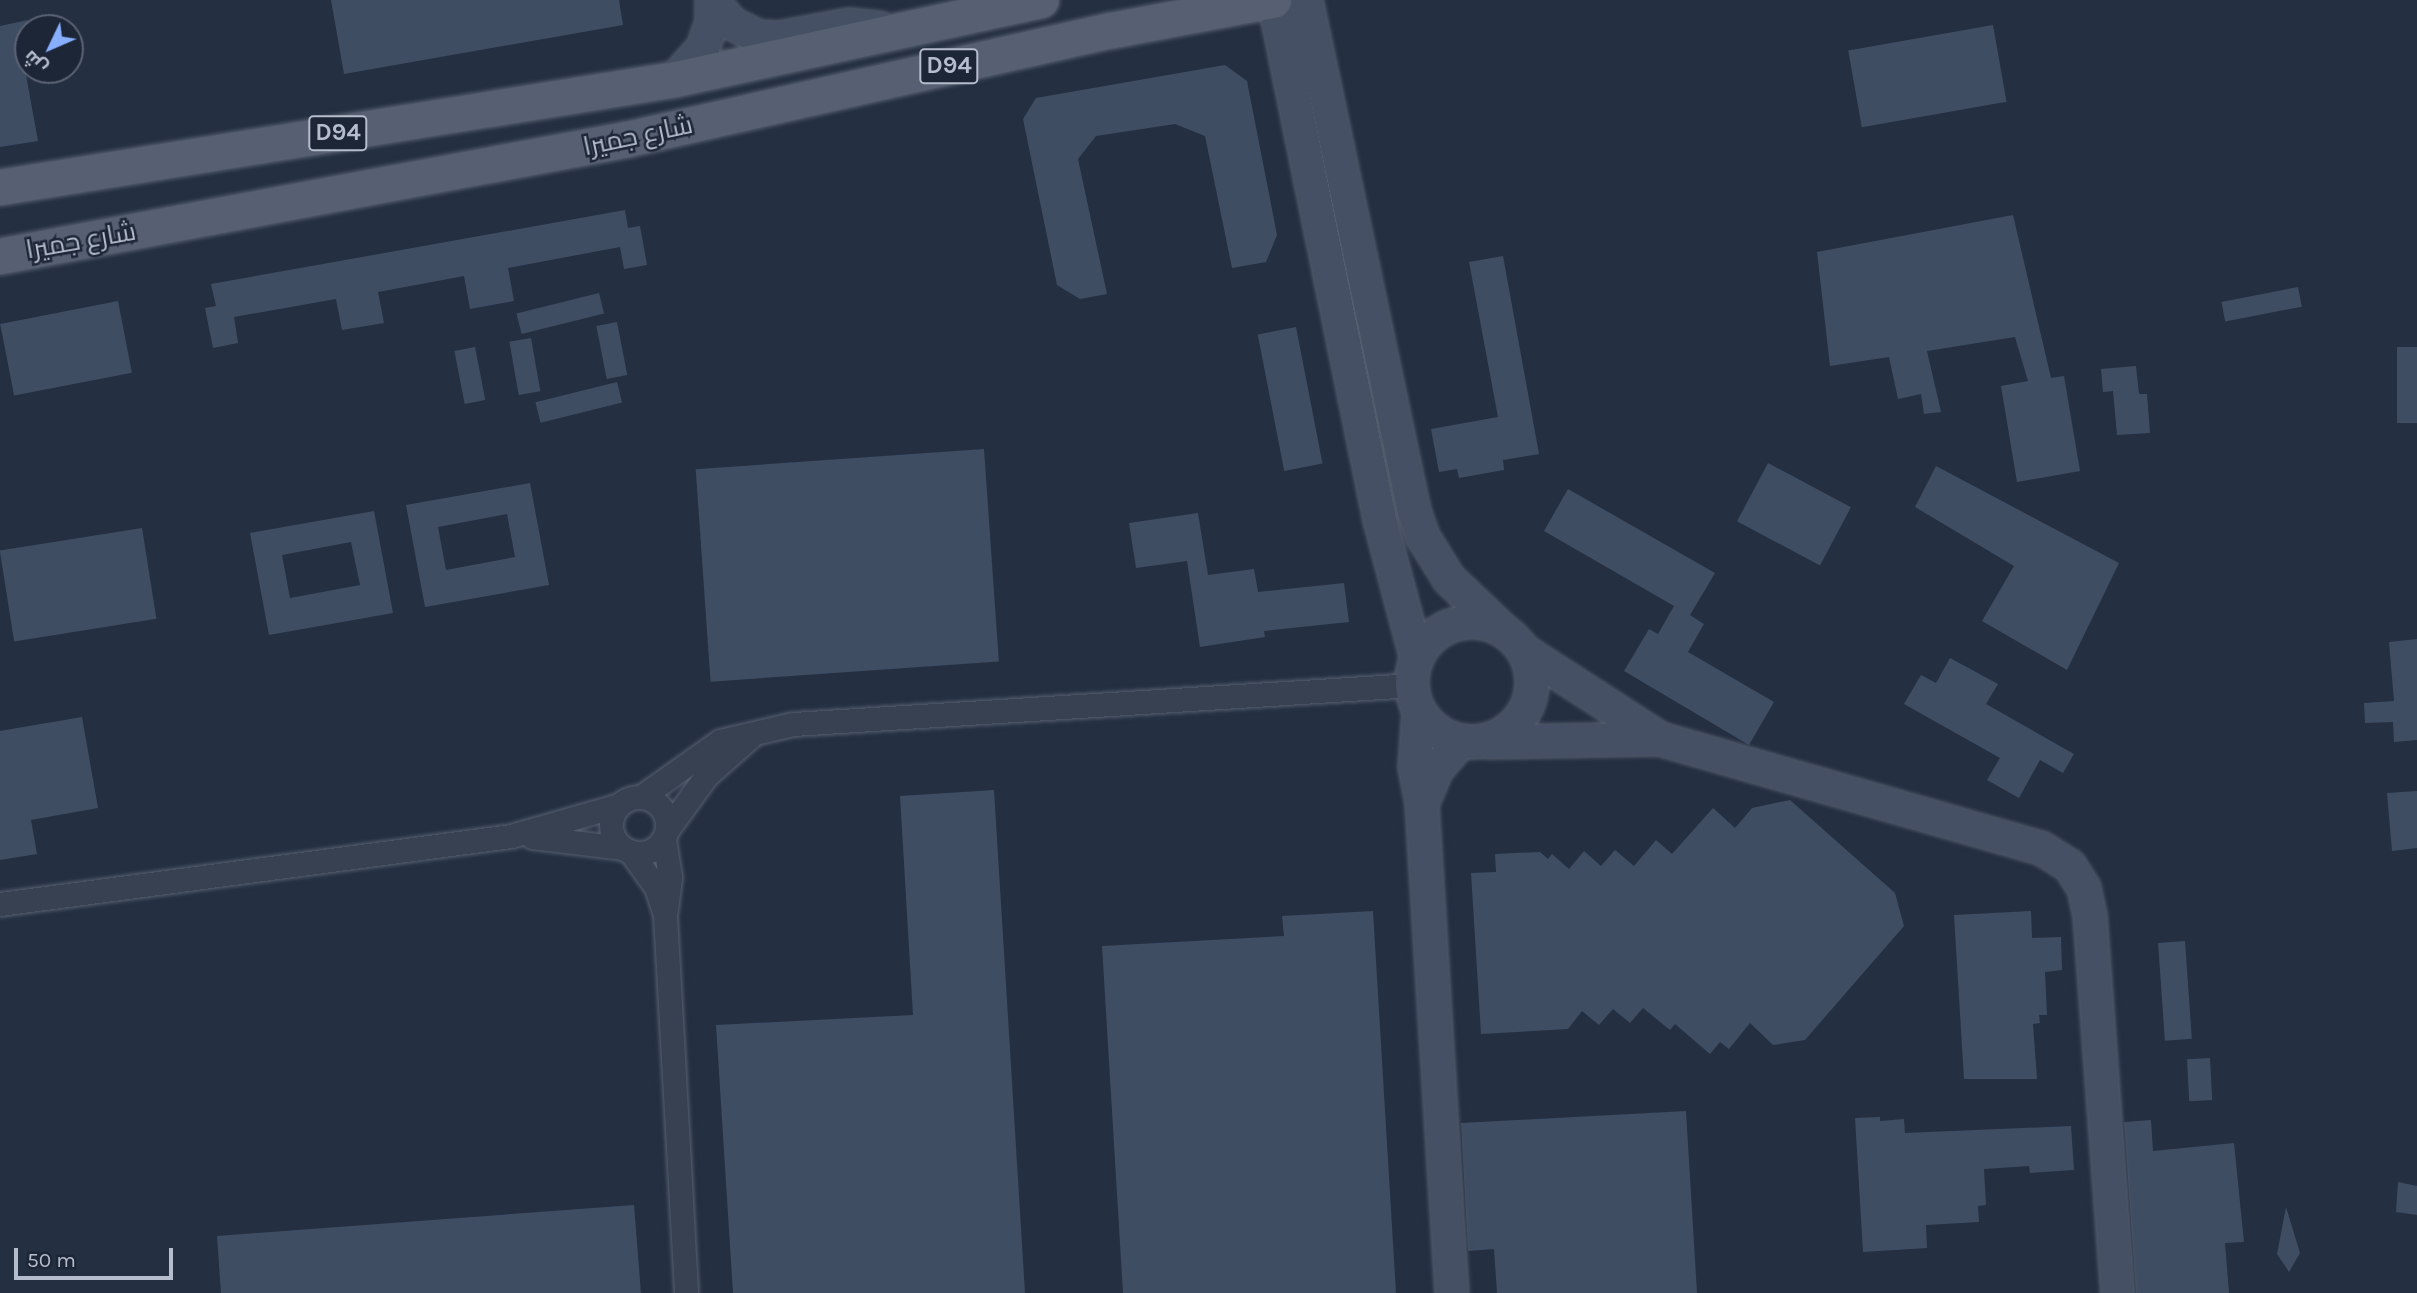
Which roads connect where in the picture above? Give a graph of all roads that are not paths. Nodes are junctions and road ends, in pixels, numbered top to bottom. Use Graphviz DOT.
graph roads {
  1 [pos="1041,0"];
  2 [pos="1273,0"];
  3 [pos="1306,0"];
  4 [pos="894,32"];
  5 [pos="676,79"];
  6 [pos="197,156"];
  7 [pos="0,187"];
  8 [pos="0,209"];
  9 [pos="0,256"];
  10 [pos="1514,641"];
  11 [pos="1416,685"];
  12 [pos="756,733"];
  13 [pos="1660,739"];
  14 [pos="1471,741"];
  15 [pos="641,797"];
  16 [pos="1422,804"];
  17 [pos="619,805"];
  18 [pos="666,834"];
  19 [pos="511,836"];
  20 [pos="627,849"];
  21 [pos="0,904"];
  22 [pos="665,915"];
  23 [pos="686,1293"];
  24 [pos="1452,1293"];
  25 [pos="2118,1293"];
  1 -- 4 [label="main road, شارع جميرا / D94"];
  2 -- 9 [label="main road, شارع جميرا / D94"];
  2 -- 11 [label="street"];
  3 -- 10 [label="street"];
  4 -- 5 [label="main road, شارع جميرا / D94"];
  4 -- 5 [label="street"];
  5 -- 6 [label="main road, شارع جميرا / D94"];
  6 -- 7 [label="main road, شارع جميرا / D94"];
  6 -- 8 [label="main road"];
  10 -- 11 [label="street"];
  10 -- 13 [label="street"];
  10 -- 14 [label="street"];
  11 -- 12 [label="street"];
  11 -- 14 [label="street"];
  11 -- 16 [label="street"];
  12 -- 15 [label="street"];
  12 -- 18 [label="street"];
  13 -- 14 [label="street"];
  13 -- 25 [label="street"];
  14 -- 16 [label="street"];
  15 -- 17 [label="street"];
  15 -- 18 [label="street"];
  16 -- 24 [label="street"];
  17 -- 19 [label="street"];
  17 -- 20 [label="street"];
  18 -- 20 [label="street"];
  18 -- 22 [label="street"];
  19 -- 20 [label="street"];
  19 -- 21 [label="street"];
  20 -- 22 [label="street"];
  22 -- 23 [label="street"];
}
